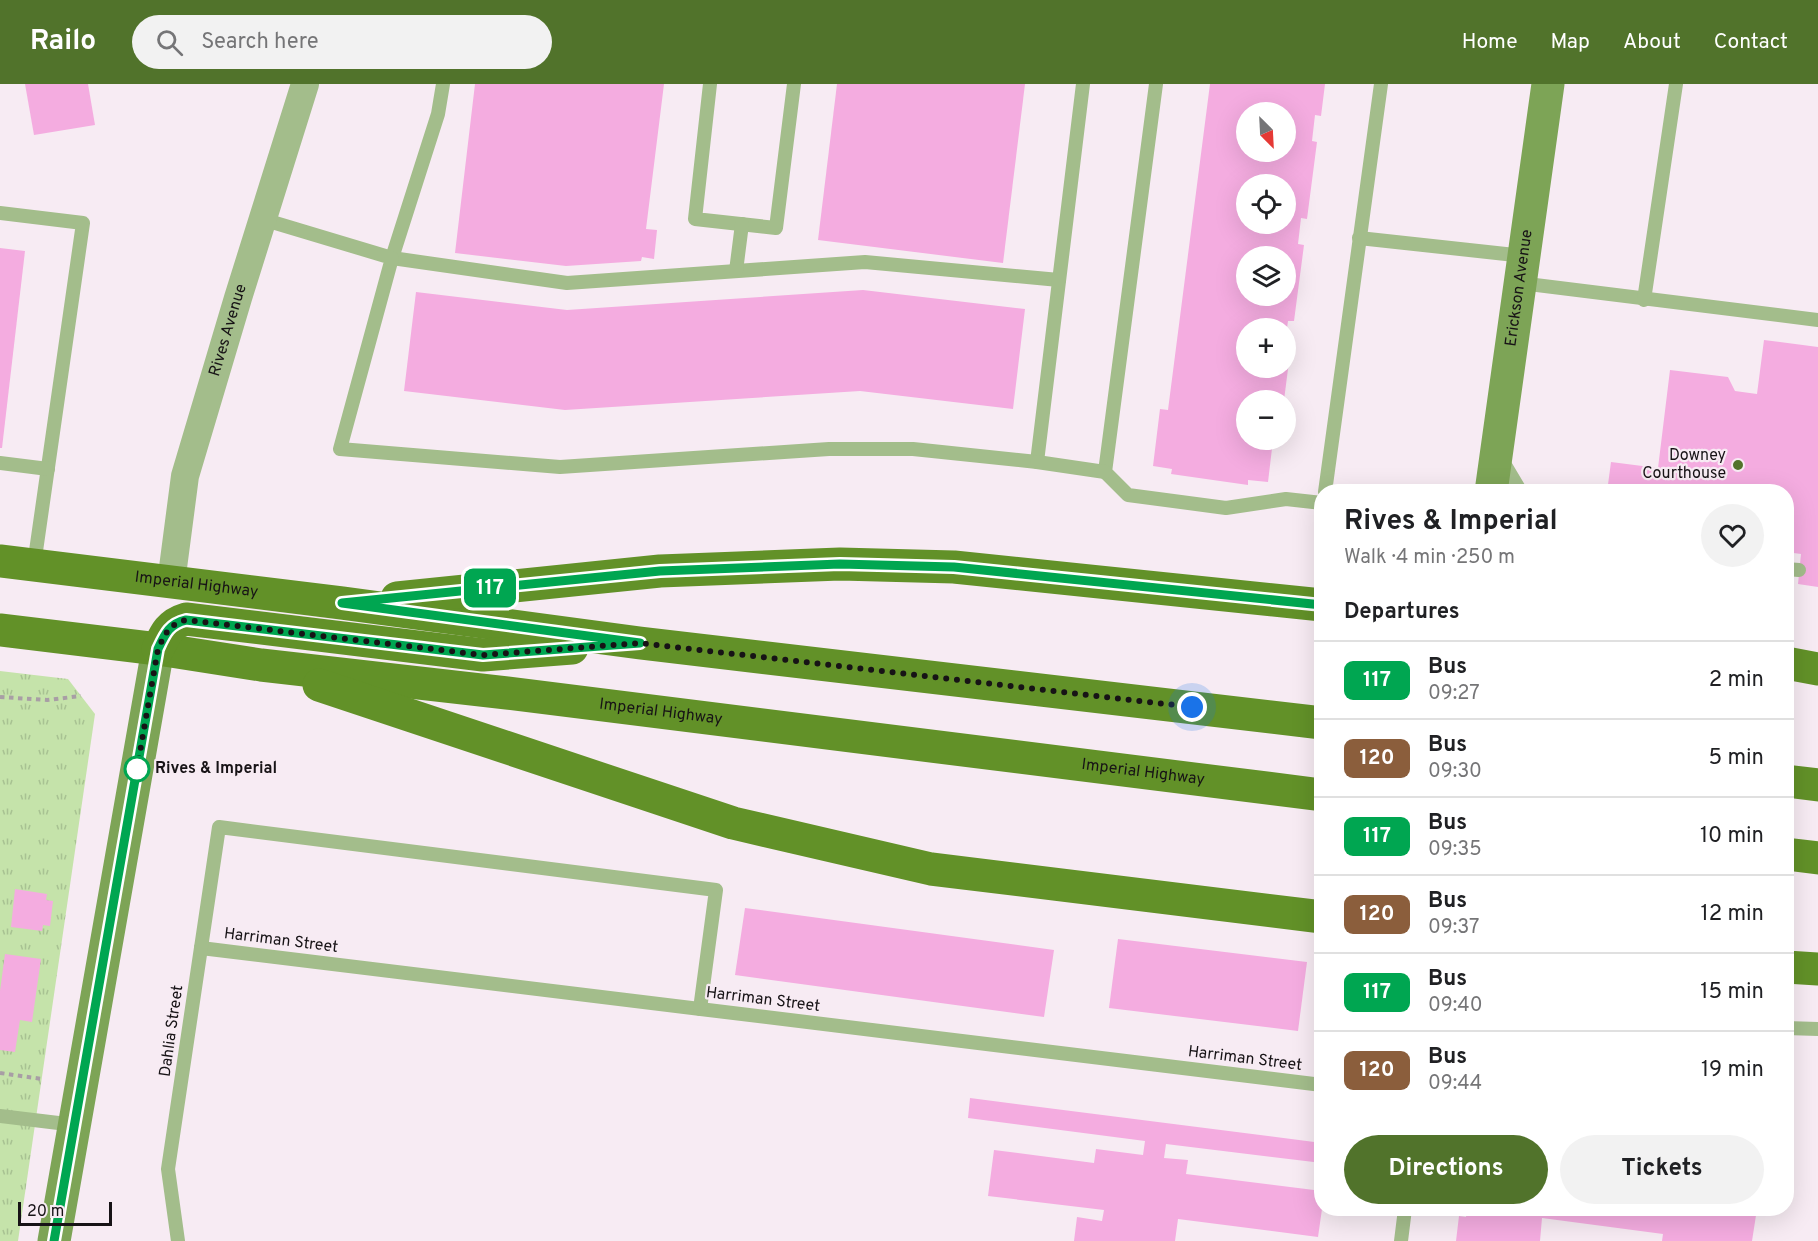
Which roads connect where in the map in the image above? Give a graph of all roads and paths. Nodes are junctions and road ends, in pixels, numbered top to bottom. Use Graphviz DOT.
graph roads {
  1 [pos="305,84"];
  2 [pos="443,84"];
  3 [pos="711,84"];
  4 [pos="794,84"];
  5 [pos="1083,84"];
  6 [pos="1156,84"];
  7 [pos="1381,84"];
  8 [pos="1548,84"];
  9 [pos="1676,84"];
  10 [pos="0,213"];
  11 [pos="262,219"];
  12 [pos="742,224"];
  13 [pos="1359,238"];
  14 [pos="392,258"];
  15 [pos="1522,270"];
  16 [pos="736,271"];
  17 [pos="1059,280"];
  18 [pos="1644,300"];
  19 [pos="1818,320"];
  20 [pos="1497,452"];
  21 [pos="1037,462"];
  22 [pos="0,463"];
  23 [pos="48,469"];
  24 [pos="1105,472"];
  25 [pos="1326,484"];
  26 [pos="1492,484"];
  27 [pos="1516,484"];
  28 [pos="1314,502"];
  29 [pos="0,561"];
  30 [pos="34,565"];
  31 [pos="171,583"];
  32 [pos="342,603"];
  33 [pos="1314,604"];
  34 [pos="0,630"];
  35 [pos="640,643"];
  36 [pos="158,649"];
  37 [pos="1794,664"];
  38 [pos="261,665"];
  39 [pos="1818,669"];
  40 [pos="81,696"];
  41 [pos="0,697"];
  42 [pos="1314,722"];
  43 [pos="1794,782"];
  44 [pos="1818,785"];
  45 [pos="1314,794"];
  46 [pos="1794,855"];
  47 [pos="1818,858"];
  48 [pos="1314,916"];
  49 [pos="201,948"];
  50 [pos="1794,968"];
  51 [pos="1818,969"];
  52 [pos="700,1009"];
  53 [pos="1794,1028"];
  54 [pos="1818,1029"];
  55 [pos="0,1073"];
  56 [pos="42,1079"];
  57 [pos="1314,1084"];
  58 [pos="0,1116"];
  59 [pos="75,1125"];
  60 [pos="1404,1216"];
  61 [pos="54,1241"];
  62 [pos="177,1241"];
  63 [pos="1401,1241"];
  1 -- 11 [label="street, Rives Avenue"];
  2 -- 14 [label="lane"];
  3 -- 12 [label="lane"];
  4 -- 12 [label="lane"];
  5 -- 17 [label="lane"];
  6 -- 24 [label="lane"];
  7 -- 13 [label="lane"];
  8 -- 15 [label="street, Erickson Avenue"];
  9 -- 18 [label="lane"];
  10 -- 23 [label="lane"];
  11 -- 14 [label="lane"];
  11 -- 31 [label="street, Rives Avenue"];
  12 -- 16 [label="lane"];
  13 -- 15 [label="lane"];
  13 -- 25 [label="lane"];
  14 -- 16 [label="lane"];
  14 -- 21 [label="lane"];
  15 -- 18 [label="lane"];
  15 -- 20 [label="street, Erickson Avenue"];
  16 -- 17 [label="lane"];
  17 -- 21 [label="lane"];
  18 -- 19 [label="lane"];
  20 -- 26 [label="street, Erickson Avenue"];
  20 -- 27 [label="lane"];
  21 -- 24 [label="lane"];
  22 -- 23 [label="lane"];
  23 -- 30 [label="lane"];
  24 -- 28 [label="lane"];
  29 -- 30 [label="main road, Imperial Highway"];
  30 -- 31 [label="main road, Imperial Highway"];
  31 -- 32 [label="main road, Imperial Highway"];
  32 -- 33 [label="main road"];
  32 -- 35 [label="main road, Imperial Highway"];
  34 -- 36 [label="main road, Imperial Highway"];
  35 -- 36 [label="main road"];
  35 -- 42 [label="main road, Imperial Highway"];
  36 -- 38 [label="main road, Imperial Highway"];
  36 -- 59 [label="street"];
  37 -- 39 [label="main road"];
  38 -- 45 [label="main road, Imperial Highway"];
  38 -- 48 [label="main road"];
  40 -- 41 [label="path"];
  43 -- 44 [label="main road"];
  46 -- 47 [label="main road"];
  49 -- 52 [label="lane, Harriman Street"];
  49 -- 52 [label="lane, Dahlia Street"];
  49 -- 62 [label="lane, Dahlia Street"];
  50 -- 51 [label="main road"];
  52 -- 57 [label="lane, Harriman Street"];
  53 -- 54 [label="lane"];
  55 -- 56 [label="path"];
  58 -- 59 [label="lane"];
  59 -- 61 [label="street"];
  60 -- 63 [label="lane"];
}
